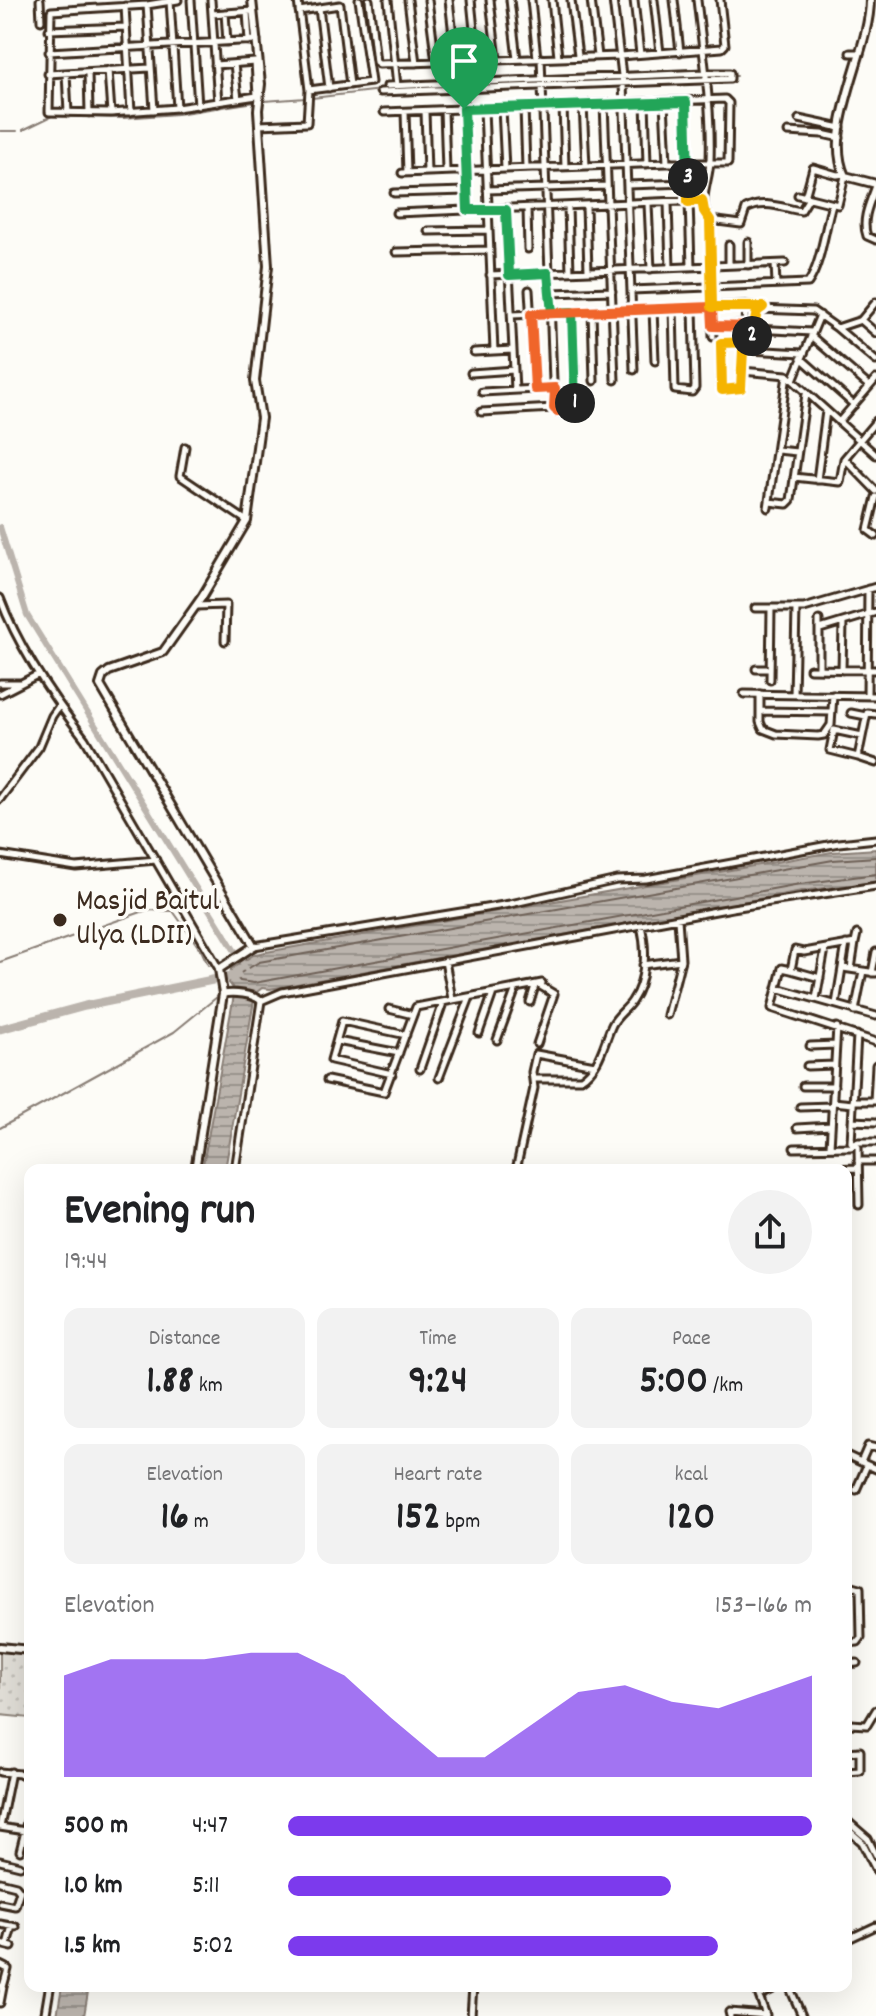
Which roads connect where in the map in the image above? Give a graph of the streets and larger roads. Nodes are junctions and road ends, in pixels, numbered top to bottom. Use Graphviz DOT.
graph roads {
  1 [pos="40,0"];
  2 [pos="191,0"];
  3 [pos="211,0"];
  4 [pos="252,0"];
  5 [pos="359,0"];
  6 [pos="369,0"];
  7 [pos="388,0"];
  8 [pos="408,0"];
  9 [pos="428,0"];
  10 [pos="449,0"];
  11 [pos="471,0"];
  12 [pos="490,0"];
  13 [pos="510,0"];
  14 [pos="531,0"];
  15 [pos="552,0"];
  16 [pos="571,0"];
  17 [pos="591,0"];
  18 [pos="613,0"];
  19 [pos="634,0"];
  20 [pos="654,0"];
  21 [pos="674,0"];
  22 [pos="697,0"];
  23 [pos="720,0"];
  24 [pos="870,0"];
  25 [pos="174,1"];
  26 [pos="298,1"];
  27 [pos="147,5"];
  28 [pos="125,6"];
  29 [pos="319,8"];
  30 [pos="299,11"];
  31 [pos="250,12"];
  32 [pos="225,13"];
  33 [pos="212,14"];
  34 [pos="41,21"];
  35 [pos="126,27"];
  36 [pos="49,30"];
  37 [pos="253,40"];
  38 [pos="227,42"];
  39 [pos="213,43"];
  40 [pos="193,44"];
  41 [pos="173,45"];
  42 [pos="149,46"];
  43 [pos="127,48"];
  44 [pos="703,50"];
  45 [pos="49,52"];
  46 [pos="680,52"];
  47 [pos="660,53"];
  48 [pos="850,53"];
  49 [pos="859,53"];
  50 [pos="640,54"];
  51 [pos="578,56"];
  52 [pos="598,56"];
  53 [pos="620,56"];
  54 [pos="558,57"];
  55 [pos="539,58"];
  56 [pos="517,59"];
  57 [pos="477,60"];
  58 [pos="497,60"];
  59 [pos="459,61"];
  60 [pos="257,62"];
  61 [pos="436,62"];
  62 [pos="416,63"];
  63 [pos="234,64"];
  64 [pos="394,64"];
  65 [pos="215,65"];
  66 [pos="150,68"];
  67 [pos="128,69"];
  68 [pos="108,70"];
  69 [pos="88,72"];
  70 [pos="66,73"];
  71 [pos="48,74"];
  72 [pos="705,77"];
  73 [pos="623,80"];
  74 [pos="542,83"];
  75 [pos="350,85"];
  76 [pos="387,86"];
  77 [pos="397,86"];
  78 [pos="463,86"];
  79 [pos="329,88"];
  80 [pos="380,92"];
  81 [pos="309,96"];
  82 [pos="238,99"];
  83 [pos="706,101"];
  84 [pos="645,102"];
  85 [pos="664,102"];
  86 [pos="686,102"];
  87 [pos="218,103"];
  88 [pos="624,103"];
  89 [pos="604,104"];
  90 [pos="583,105"];
  91 [pos="198,106"];
  92 [pos="543,106"];
  93 [pos="563,106"];
  94 [pos="524,107"];
  95 [pos="177,108"];
  96 [pos="502,108"];
  97 [pos="464,109"];
  98 [pos="484,109"];
  99 [pos="154,110"];
  100 [pos="444,110"];
  101 [pos="425,111"];
  102 [pos="131,112"];
  103 [pos="384,112"];
  104 [pos="405,112"];
  105 [pos="68,113"];
  106 [pos="89,113"];
  107 [pos="111,113"];
  108 [pos="799,119"];
  109 [pos="259,125"];
  110 [pos="841,128"];
  111 [pos="788,132"];
  112 [pos="840,138"];
  113 [pos="667,163"];
  114 [pos="688,163"];
  115 [pos="710,163"];
  116 [pos="626,164"];
  117 [pos="647,164"];
  118 [pos="606,165"];
  119 [pos="586,166"];
  120 [pos="546,167"];
  121 [pos="565,167"];
  122 [pos="526,168"];
  123 [pos="505,169"];
  124 [pos="466,170"];
  125 [pos="486,170"];
  126 [pos="446,171"];
  127 [pos="427,172"];
  128 [pos="845,175"];
  129 [pos="688,183"];
  130 [pos="627,185"];
  131 [pos="876,185"];
  132 [pos="607,186"];
  133 [pos="545,188"];
  134 [pos="487,190"];
  135 [pos="467,191"];
  136 [pos="394,193"];
  137 [pos="804,197"];
  138 [pos="702,200"];
  139 [pos="688,202"];
  140 [pos="668,203"];
  141 [pos="628,204"];
  142 [pos="648,204"];
  143 [pos="832,204"];
  144 [pos="608,205"];
  145 [pos="568,207"];
  146 [pos="586,207"];
  147 [pos="527,208"];
  148 [pos="546,208"];
  149 [pos="488,209"];
  150 [pos="468,210"];
  151 [pos="506,210"];
  152 [pos="396,213"];
  153 [pos="710,220"];
  154 [pos="489,230"];
  155 [pos="428,231"];
  156 [pos="876,240"];
  157 [pos="748,242"];
  158 [pos="729,245"];
  159 [pos="528,249"];
  160 [pos="490,250"];
  161 [pos="396,252"];
  162 [pos="785,263"];
  163 [pos="775,264"];
  164 [pos="729,265"];
  165 [pos="748,265"];
  166 [pos="691,266"];
  167 [pos="711,266"];
  168 [pos="670,268"];
  169 [pos="651,269"];
  170 [pos="611,270"];
  171 [pos="630,270"];
  172 [pos="588,271"];
  173 [pos="570,272"];
  174 [pos="548,273"];
  175 [pos="490,275"];
  176 [pos="509,275"];
  177 [pos="776,284"];
  178 [pos="712,287"];
  179 [pos="529,290"];
  180 [pos="631,290"];
  181 [pos="612,291"];
  182 [pos="551,293"];
  183 [pos="875,304"];
  184 [pos="746,305"];
  185 [pos="712,307"];
  186 [pos="763,307"];
  187 [pos="673,308"];
  188 [pos="693,308"];
  189 [pos="653,309"];
  190 [pos="632,310"];
  191 [pos="592,311"];
  192 [pos="612,311"];
  193 [pos="572,312"];
  194 [pos="552,313"];
  195 [pos="531,314"];
  196 [pos="512,315"];
  197 [pos="820,315"];
  198 [pos="861,320"];
  199 [pos="745,325"];
  200 [pos="713,326"];
  201 [pos="754,328"];
  202 [pos="837,328"];
  203 [pos="876,333"];
  204 [pos="811,334"];
  205 [pos="713,337"];
  206 [pos="743,342"];
  207 [pos="751,342"];
  208 [pos="513,350"];
  209 [pos="746,350"];
  210 [pos="494,351"];
  211 [pos="474,352"];
  212 [pos="802,356"];
  213 [pos="655,361"];
  214 [pos="876,361"];
  215 [pos="514,370"];
  216 [pos="634,370"];
  217 [pos="742,371"];
  218 [pos="471,373"];
  219 [pos="787,375"];
  220 [pos="876,379"];
  221 [pos="615,380"];
  222 [pos="594,381"];
  223 [pos="792,381"];
  224 [pos="869,386"];
  225 [pos="555,388"];
  226 [pos="535,389"];
  227 [pos="515,390"];
  228 [pos="482,392"];
  229 [pos="806,393"];
  230 [pos="854,405"];
  231 [pos="554,408"];
  232 [pos="826,411"];
  233 [pos="481,412"];
  234 [pos="839,422"];
  235 [pos="875,423"];
  236 [pos="859,441"];
  237 [pos="185,447"];
  238 [pos="777,450"];
  239 [pos="797,452"];
  240 [pos="876,455"];
  241 [pos="844,459"];
  242 [pos="794,477"];
  243 [pos="817,480"];
  244 [pos="876,491"];
  245 [pos="876,497"];
  246 [pos="247,521"];
  247 [pos="876,536"];
  248 [pos="876,587"];
  249 [pos="868,589"];
  250 [pos="0,598"];
  251 [pos="196,606"];
  252 [pos="755,608"];
  253 [pos="771,608"];
  254 [pos="796,609"];
  255 [pos="876,612"];
  256 [pos="868,615"];
  257 [pos="819,620"];
  258 [pos="843,622"];
  259 [pos="820,629"];
  260 [pos="225,641"];
  261 [pos="756,669"];
  262 [pos="770,669"];
  263 [pos="810,669"];
  264 [pos="819,669"];
  265 [pos="842,670"];
  266 [pos="868,670"];
  267 [pos="876,670"];
  268 [pos="39,674"];
  269 [pos="770,680"];
  270 [pos="0,683"];
  271 [pos="21,683"];
  272 [pos="0,694"];
  273 [pos="744,694"];
  274 [pos="760,694"];
  275 [pos="794,695"];
  276 [pos="833,695"];
  277 [pos="867,696"];
  278 [pos="876,696"];
  279 [pos="59,706"];
  280 [pos="760,711"];
  281 [pos="832,712"];
  282 [pos="851,713"];
  283 [pos="876,714"];
  284 [pos="866,716"];
  285 [pos="862,736"];
  286 [pos="858,757"];
  287 [pos="876,763"];
  288 [pos="0,799"];
  289 [pos="876,839"];
  290 [pos="0,855"];
  291 [pos="156,860"];
  292 [pos="876,886"];
  293 [pos="678,919"];
  294 [pos="641,926"];
  295 [pos="857,934"];
  296 [pos="855,943"];
  297 [pos="846,944"];
  298 [pos="254,946"];
  299 [pos="825,948"];
  300 [pos="804,952"];
  301 [pos="876,952"];
  302 [pos="824,958"];
  303 [pos="445,960"];
  304 [pos="681,960"];
  305 [pos="643,965"];
  306 [pos="843,968"];
  307 [pos="851,969"];
  308 [pos="791,970"];
  309 [pos="219,971"];
  310 [pos="863,971"];
  311 [pos="874,973"];
  312 [pos="820,978"];
  313 [pos="538,985"];
  314 [pos="777,988"];
  315 [pos="516,990"];
  316 [pos="223,992"];
  317 [pos="493,993"];
  318 [pos="470,996"];
  319 [pos="259,999"];
  320 [pos="452,999"];
  321 [pos="816,999"];
  322 [pos="530,1002"];
  323 [pos="443,1003"];
  324 [pos="836,1004"];
  325 [pos="389,1009"];
  326 [pos="855,1011"];
  327 [pos="413,1015"];
  328 [pos="667,1015"];
  329 [pos="876,1017"];
  330 [pos="837,1027"];
  331 [pos="479,1033"];
  332 [pos="406,1035"];
  333 [pos="857,1035"];
  334 [pos="497,1040"];
  335 [pos="337,1041"];
  336 [pos="876,1042"];
  337 [pos="537,1044"];
  338 [pos="836,1045"];
  339 [pos="810,1046"];
  340 [pos="399,1053"];
  341 [pos="595,1065"];
  342 [pos="835,1065"];
  343 [pos="876,1065"];
  344 [pos="807,1066"];
  345 [pos="420,1069"];
  346 [pos="392,1074"];
  347 [pos="439,1078"];
  348 [pos="535,1079"];
  349 [pos="327,1080"];
  350 [pos="803,1086"];
  351 [pos="834,1086"];
  352 [pos="875,1101"];
  353 [pos="853,1102"];
  354 [pos="832,1104"];
  355 [pos="800,1107"];
  356 [pos="852,1121"];
  357 [pos="876,1122"];
  358 [pos="831,1126"];
  359 [pos="797,1128"];
  360 [pos="876,1142"];
  361 [pos="855,1145"];
  362 [pos="830,1147"];
  363 [pos="794,1148"];
  364 [pos="876,1161"];
  365 [pos="196,1164"];
  366 [pos="236,1164"];
  367 [pos="517,1164"];
  368 [pos="858,1164"];
  369 [pos="852,1165"];
  370 [pos="859,1205"];
  371 [pos="876,1448"];
  372 [pos="852,1458"];
  373 [pos="864,1463"];
  374 [pos="876,1469"];
  375 [pos="856,1490"];
  376 [pos="852,1585"];
  377 [pos="852,1642"];
  378 [pos="0,1647"];
  379 [pos="24,1649"];
  380 [pos="857,1663"];
  381 [pos="852,1664"];
  382 [pos="876,1710"];
  383 [pos="852,1724"];
  384 [pos="852,1752"];
  385 [pos="0,1772"];
  386 [pos="11,1772"];
  387 [pos="852,1772"];
  388 [pos="24,1774"];
  389 [pos="2,1807"];
  390 [pos="852,1825"];
  391 [pos="0,1827"];
  392 [pos="24,1831"];
  393 [pos="852,1833"];
  394 [pos="24,1835"];
  395 [pos="20,1851"];
  396 [pos="876,1855"];
  397 [pos="0,1861"];
  398 [pos="20,1866"];
  399 [pos="876,1870"];
  400 [pos="0,1882"];
  401 [pos="0,1903"];
  402 [pos="0,1924"];
  403 [pos="876,1926"];
  404 [pos="852,1937"];
  405 [pos="6,1945"];
  406 [pos="0,1965"];
  407 [pos="2,1986"];
  408 [pos="49,1992"];
  409 [pos="473,1992"];
  410 [pos="767,1992"];
  411 [pos="792,1992"];
  412 [pos="0,2003"];
  413 [pos="45,2016"];
  414 [pos="471,2016"];
  415 [pos="730,2016"];
  416 [pos="765,2016"];
  417 [pos="802,2016"];
  1 -- 34 [label="street"];
  2 -- 40 [label="street"];
  3 -- 33 [label="street"];
  4 -- 31 [label="street"];
  5 -- 75 [label="street"];
  6 -- 64 [label="street"];
  7 -- 64 [label="street"];
  8 -- 62 [label="street"];
  9 -- 61 [label="street"];
  10 -- 59 [label="street"];
  11 -- 57 [label="street"];
  12 -- 58 [label="street"];
  13 -- 56 [label="street"];
  14 -- 55 [label="street"];
  15 -- 54 [label="street"];
  16 -- 51 [label="street"];
  17 -- 52 [label="street"];
  18 -- 53 [label="street"];
  19 -- 50 [label="street"];
  20 -- 47 [label="street"];
  21 -- 46 [label="street"];
  22 -- 44 [label="street"];
  23 -- 44 [label="street"];
  24 -- 49 [label="street"];
  25 -- 27 [label="street"];
  25 -- 41 [label="street"];
  26 -- 30 [label="street"];
  27 -- 28 [label="street"];
  27 -- 42 [label="street"];
  28 -- 35 [label="street"];
  28 -- 36 [label="street"];
  29 -- 30 [label="street"];
  29 -- 75 [label="street"];
  29 -- 79 [label="street"];
  30 -- 81 [label="street"];
  31 -- 32 [label="street"];
  31 -- 37 [label="street"];
  32 -- 33 [label="street"];
  32 -- 38 [label="street"];
  33 -- 39 [label="street"];
  35 -- 36 [label="street"];
  35 -- 43 [label="street"];
  36 -- 45 [label="street"];
  37 -- 38 [label="street"];
  37 -- 60 [label="street"];
  38 -- 39 [label="street"];
  39 -- 40 [label="street"];
  39 -- 65 [label="street"];
  40 -- 41 [label="street"];
  40 -- 91 [label="street"];
  41 -- 42 [label="street"];
  41 -- 95 [label="street"];
  42 -- 43 [label="street"];
  42 -- 66 [label="street"];
  43 -- 45 [label="street"];
  43 -- 67 [label="street"];
  44 -- 46 [label="street"];
  44 -- 72 [label="street"];
  45 -- 71 [label="street"];
  46 -- 47 [label="street"];
  47 -- 50 [label="street"];
  48 -- 49 [label="street"];
  49 -- 110 [label="street"];
  50 -- 53 [label="street"];
  51 -- 52 [label="street"];
  51 -- 54 [label="street"];
  52 -- 53 [label="street"];
  53 -- 73 [label="street"];
  54 -- 55 [label="street"];
  55 -- 56 [label="street"];
  55 -- 74 [label="street"];
  56 -- 58 [label="street"];
  57 -- 58 [label="street"];
  57 -- 59 [label="street"];
  59 -- 61 [label="street"];
  59 -- 78 [label="street"];
  60 -- 63 [label="street"];
  60 -- 82 [label="street"];
  60 -- 109 [label="street"];
  61 -- 62 [label="street"];
  62 -- 64 [label="street"];
  63 -- 65 [label="street"];
  63 -- 82 [label="street"];
  64 -- 77 [label="street"];
  65 -- 87 [label="street"];
  66 -- 67 [label="street"];
  66 -- 99 [label="street"];
  67 -- 68 [label="street"];
  67 -- 102 [label="street"];
  68 -- 69 [label="street"];
  68 -- 107 [label="street"];
  69 -- 70 [label="street"];
  69 -- 106 [label="street"];
  70 -- 71 [label="street"];
  70 -- 105 [label="street"];
  71 -- 105 [label="street"];
  72 -- 73 [label="street"];
  72 -- 83 [label="street"];
  73 -- 74 [label="street"];
  73 -- 88 [label="street"];
  74 -- 78 [label="street"];
  74 -- 92 [label="street"];
  75 -- 79 [label="street"];
  76 -- 77 [label="street"];
  77 -- 78 [label="street"];
  78 -- 80 [label="street"];
  78 -- 97 [label="street"];
  79 -- 81 [label="street"];
  81 -- 109 [label="street"];
  82 -- 87 [label="street"];
  83 -- 86 [label="street"];
  83 -- 115 [label="street"];
  83 -- 115 [label="street"];
  84 -- 85 [label="street"];
  84 -- 88 [label="street"];
  84 -- 117 [label="street"];
  85 -- 86 [label="street"];
  85 -- 113 [label="street"];
  86 -- 114 [label="street"];
  87 -- 91 [label="street"];
  88 -- 89 [label="street"];
  88 -- 116 [label="street"];
  89 -- 90 [label="street"];
  89 -- 118 [label="street"];
  90 -- 93 [label="street"];
  90 -- 119 [label="street"];
  91 -- 95 [label="street"];
  92 -- 93 [label="street"];
  92 -- 94 [label="street"];
  92 -- 120 [label="street"];
  93 -- 121 [label="street"];
  94 -- 96 [label="street"];
  94 -- 122 [label="street"];
  95 -- 99 [label="street"];
  96 -- 98 [label="street"];
  96 -- 123 [label="street"];
  97 -- 98 [label="street"];
  97 -- 100 [label="street"];
  97 -- 124 [label="street"];
  98 -- 125 [label="street"];
  99 -- 102 [label="street"];
  100 -- 101 [label="street"];
  100 -- 126 [label="street"];
  101 -- 104 [label="street"];
  101 -- 127 [label="street"];
  102 -- 107 [label="street"];
  103 -- 104 [label="street"];
  104 -- 127 [label="street"];
  105 -- 106 [label="street"];
  106 -- 107 [label="street"];
  108 -- 110 [label="street"];
  109 -- 246 [label="street"];
  110 -- 112 [label="street"];
  111 -- 112 [label="street"];
  112 -- 128 [label="street"];
  113 -- 114 [label="street"];
  113 -- 117 [label="street"];
  114 -- 115 [label="street"];
  114 -- 129 [label="street"];
  115 -- 138 [label="street"];
  116 -- 117 [label="street"];
  116 -- 118 [label="street"];
  116 -- 130 [label="street"];
  118 -- 119 [label="street"];
  118 -- 132 [label="street"];
  119 -- 121 [label="street"];
  120 -- 121 [label="street"];
  120 -- 122 [label="street"];
  120 -- 133 [label="street"];
  122 -- 123 [label="street"];
  123 -- 125 [label="street"];
  124 -- 125 [label="street"];
  124 -- 126 [label="street"];
  124 -- 135 [label="street"];
  125 -- 134 [label="street"];
  126 -- 127 [label="street"];
  128 -- 131 [label="street"];
  128 -- 137 [label="street"];
  128 -- 143 [label="street"];
  129 -- 130 [label="street"];
  129 -- 139 [label="street"];
  130 -- 141 [label="street"];
  131 -- 156 [label="street"];
  132 -- 133 [label="street"];
  132 -- 144 [label="street"];
  133 -- 134 [label="street"];
  133 -- 148 [label="street"];
  134 -- 149 [label="street"];
  135 -- 136 [label="street"];
  135 -- 150 [label="street"];
  137 -- 143 [label="street"];
  137 -- 153 [label="street"];
  138 -- 139 [label="street"];
  138 -- 153 [label="street"];
  139 -- 140 [label="street"];
  139 -- 166 [label="street"];
  140 -- 142 [label="street"];
  140 -- 168 [label="street"];
  141 -- 142 [label="street"];
  141 -- 144 [label="street"];
  141 -- 171 [label="street"];
  142 -- 169 [label="street"];
  143 -- 177 [label="street"];
  144 -- 146 [label="street"];
  144 -- 170 [label="street"];
  145 -- 146 [label="street"];
  145 -- 148 [label="street"];
  145 -- 173 [label="street"];
  146 -- 172 [label="street"];
  147 -- 148 [label="street"];
  147 -- 151 [label="street"];
  147 -- 159 [label="street"];
  148 -- 174 [label="street"];
  149 -- 150 [label="street"];
  149 -- 151 [label="street"];
  149 -- 154 [label="street"];
  150 -- 152 [label="street"];
  151 -- 176 [label="street"];
  153 -- 167 [label="street"];
  154 -- 155 [label="street"];
  154 -- 160 [label="street"];
  157 -- 165 [label="street"];
  158 -- 164 [label="street"];
  160 -- 161 [label="street"];
  160 -- 175 [label="street"];
  162 -- 163 [label="street"];
  163 -- 165 [label="street"];
  163 -- 177 [label="street"];
  164 -- 165 [label="street"];
  164 -- 167 [label="street"];
  166 -- 167 [label="street"];
  166 -- 168 [label="street"];
  167 -- 178 [label="street"];
  168 -- 169 [label="street"];
  169 -- 171 [label="street"];
  170 -- 171 [label="street"];
  170 -- 172 [label="street"];
  170 -- 181 [label="street"];
  171 -- 180 [label="street"];
  172 -- 173 [label="street"];
  173 -- 174 [label="street"];
  174 -- 176 [label="street"];
  174 -- 182 [label="street"];
  175 -- 176 [label="street"];
  175 -- 210 [label="street"];
  176 -- 196 [label="street"];
  177 -- 178 [label="street"];
  178 -- 180 [label="street"];
  178 -- 185 [label="street"];
  179 -- 195 [label="street"];
  180 -- 190 [label="street"];
  181 -- 182 [label="street"];
  181 -- 192 [label="street"];
  182 -- 194 [label="street"];
  183 -- 198 [label="street"];
  184 -- 185 [label="street"];
  184 -- 186 [label="street"];
  184 -- 199 [label="street"];
  185 -- 188 [label="street"];
  185 -- 200 [label="street"];
  186 -- 197 [label="street"];
  186 -- 201 [label="street"];
  187 -- 188 [label="street"];
  187 -- 188 [label="street"];
  187 -- 189 [label="street"];
  189 -- 190 [label="street"];
  189 -- 213 [label="street"];
  190 -- 192 [label="street"];
  190 -- 216 [label="street"];
  191 -- 192 [label="street"];
  191 -- 193 [label="street"];
  191 -- 222 [label="street"];
  192 -- 221 [label="street"];
  193 -- 194 [label="street"];
  193 -- 231 [label="street"];
  194 -- 195 [label="street"];
  194 -- 225 [label="street"];
  195 -- 196 [label="street"];
  195 -- 226 [label="street"];
  196 -- 208 [label="street"];
  197 -- 202 [label="street"];
  197 -- 204 [label="street"];
  198 -- 202 [label="street"];
  198 -- 203 [label="street"];
  199 -- 200 [label="street"];
  199 -- 201 [label="street"];
  200 -- 205 [label="street"];
  201 -- 204 [label="street"];
  201 -- 207 [label="street"];
  202 -- 214 [label="street"];
  204 -- 212 [label="street"];
  204 -- 224 [label="street"];
  206 -- 207 [label="street"];
  206 -- 209 [label="street"];
  206 -- 217 [label="street"];
  207 -- 209 [label="street"];
  208 -- 210 [label="street"];
  208 -- 215 [label="street"];
  209 -- 212 [label="street"];
  209 -- 217 [label="street"];
  210 -- 211 [label="street"];
  212 -- 223 [label="street"];
  212 -- 230 [label="street"];
  215 -- 218 [label="street"];
  215 -- 227 [label="street"];
  217 -- 219 [label="street"];
  219 -- 223 [label="street"];
  219 -- 238 [label="street"];
  220 -- 224 [label="street"];
  223 -- 229 [label="street"];
  224 -- 230 [label="street"];
  225 -- 226 [label="street"];
  225 -- 231 [label="street"];
  226 -- 227 [label="street"];
  227 -- 228 [label="street"];
  229 -- 232 [label="street"];
  229 -- 239 [label="street"];
  230 -- 234 [label="street"];
  231 -- 233 [label="street"];
  232 -- 234 [label="street"];
  232 -- 243 [label="street"];
  234 -- 236 [label="street"];
  235 -- 236 [label="street"];
  236 -- 240 [label="street"];
  236 -- 241 [label="street"];
  237 -- 246 [label="street"];
  238 -- 239 [label="street"];
  238 -- 242 [label="street"];
  239 -- 242 [label="street"];
  241 -- 243 [label="street"];
  241 -- 244 [label="street"];
  242 -- 243 [label="street"];
  245 -- 247 [label="street"];
  246 -- 251 [label="street"];
  248 -- 249 [label="street"];
  249 -- 254 [label="street"];
  249 -- 256 [label="street"];
  250 -- 268 [label="street"];
  251 -- 260 [label="street"];
  251 -- 298 [label="street"];
  252 -- 253 [label="street"];
  253 -- 254 [label="street"];
  253 -- 262 [label="street"];
  254 -- 275 [label="street"];
  255 -- 256 [label="street"];
  256 -- 258 [label="street"];
  256 -- 266 [label="street"];
  257 -- 259 [label="street"];
  258 -- 259 [label="street"];
  258 -- 265 [label="street"];
  259 -- 264 [label="street"];
  261 -- 262 [label="street"];
  262 -- 269 [label="street"];
  263 -- 264 [label="street"];
  264 -- 265 [label="street"];
  265 -- 266 [label="street"];
  266 -- 267 [label="street"];
  266 -- 277 [label="street"];
  268 -- 271 [label="street"];
  268 -- 279 [label="street"];
  270 -- 271 [label="street"];
  271 -- 272 [label="street"];
  273 -- 274 [label="street"];
  274 -- 275 [label="street"];
  274 -- 280 [label="street"];
  275 -- 276 [label="street"];
  276 -- 277 [label="street"];
  276 -- 281 [label="street"];
  277 -- 278 [label="street"];
  279 -- 288 [label="street"];
  279 -- 291 [label="street"];
  280 -- 281 [label="street"];
  280 -- 281 [label="street"];
  282 -- 284 [label="street"];
  283 -- 284 [label="street"];
  284 -- 285 [label="street"];
  285 -- 286 [label="street"];
  285 -- 286 [label="street"];
  286 -- 287 [label="street"];
  289 -- 298 [label="street"];
  290 -- 291 [label="street"];
  291 -- 309 [label="street"];
  292 -- 293 [label="street"];
  293 -- 294 [label="street"];
  293 -- 304 [label="street"];
  294 -- 303 [label="street"];
  294 -- 305 [label="street"];
  295 -- 296 [label="street"];
  296 -- 297 [label="street"];
  296 -- 307 [label="street"];
  297 -- 299 [label="street"];
  297 -- 306 [label="street"];
  298 -- 309 [label="street"];
  299 -- 300 [label="street"];
  299 -- 302 [label="street"];
  300 -- 302 [label="street"];
  300 -- 308 [label="street"];
  301 -- 311 [label="street"];
  302 -- 312 [label="street"];
  303 -- 319 [label="street"];
  303 -- 320 [label="street"];
  304 -- 305 [label="street"];
  304 -- 328 [label="street"];
  305 -- 341 [label="street"];
  306 -- 307 [label="street"];
  306 -- 324 [label="street"];
  307 -- 310 [label="street"];
  308 -- 312 [label="street"];
  308 -- 314 [label="street"];
  309 -- 316 [label="street"];
  310 -- 311 [label="street"];
  310 -- 326 [label="street"];
  312 -- 321 [label="street"];
  313 -- 315 [label="street"];
  313 -- 322 [label="street"];
  313 -- 337 [label="street"];
  314 -- 321 [label="street"];
  314 -- 330 [label="street"];
  315 -- 317 [label="street"];
  315 -- 334 [label="street"];
  316 -- 319 [label="street"];
  316 -- 365 [label="street"];
  317 -- 318 [label="street"];
  317 -- 331 [label="street"];
  318 -- 320 [label="street"];
  318 -- 347 [label="street"];
  319 -- 366 [label="street"];
  320 -- 323 [label="street"];
  321 -- 324 [label="street"];
  323 -- 327 [label="street"];
  323 -- 345 [label="street"];
  324 -- 326 [label="street"];
  325 -- 327 [label="street"];
  326 -- 329 [label="street"];
  327 -- 332 [label="street"];
  330 -- 333 [label="street"];
  330 -- 338 [label="street"];
  332 -- 335 [label="street"];
  332 -- 340 [label="street"];
  333 -- 336 [label="street"];
  333 -- 353 [label="street"];
  335 -- 340 [label="street"];
  335 -- 346 [label="street"];
  338 -- 339 [label="street"];
  338 -- 342 [label="street"];
  340 -- 346 [label="street"];
  341 -- 348 [label="street"];
  341 -- 348 [label="street"];
  342 -- 344 [label="street"];
  342 -- 351 [label="street"];
  343 -- 352 [label="street"];
  346 -- 349 [label="street"];
  348 -- 367 [label="street"];
  350 -- 351 [label="street"];
  351 -- 354 [label="street"];
  352 -- 353 [label="street"];
  353 -- 354 [label="street"];
  353 -- 356 [label="street"];
  354 -- 355 [label="street"];
  354 -- 358 [label="street"];
  356 -- 357 [label="street"];
  356 -- 361 [label="street"];
  358 -- 359 [label="street"];
  358 -- 362 [label="street"];
  360 -- 361 [label="street"];
  361 -- 362 [label="street"];
  361 -- 368 [label="street"];
  362 -- 363 [label="street"];
  364 -- 368 [label="street"];
  368 -- 369 [label="street"];
  368 -- 370 [label="street"];
  371 -- 373 [label="street"];
  372 -- 373 [label="street"];
  373 -- 374 [label="street"];
  373 -- 375 [label="street"];
  376 -- 377 [label="street"];
  378 -- 379 [label="street"];
  380 -- 381 [label="street"];
  382 -- 383 [label="street"];
  384 -- 387 [label="street"];
  385 -- 386 [label="street"];
  386 -- 388 [label="street"];
  386 -- 389 [label="street"];
  389 -- 391 [label="street"];
  390 -- 396 [label="street"];
  391 -- 392 [label="street"];
  393 -- 399 [label="street"];
  394 -- 395 [label="street"];
  397 -- 398 [label="street"];
  400 -- 401 [label="street"];
  402 -- 405 [label="street"];
  403 -- 404 [label="street"];
  406 -- 407 [label="street"];
  407 -- 412 [label="street"];
  408 -- 413 [label="street"];
  409 -- 414 [label="street"];
  410 -- 416 [label="street"];
  411 -- 417 [label="street"];
  415 -- 416 [label="street"];
}
